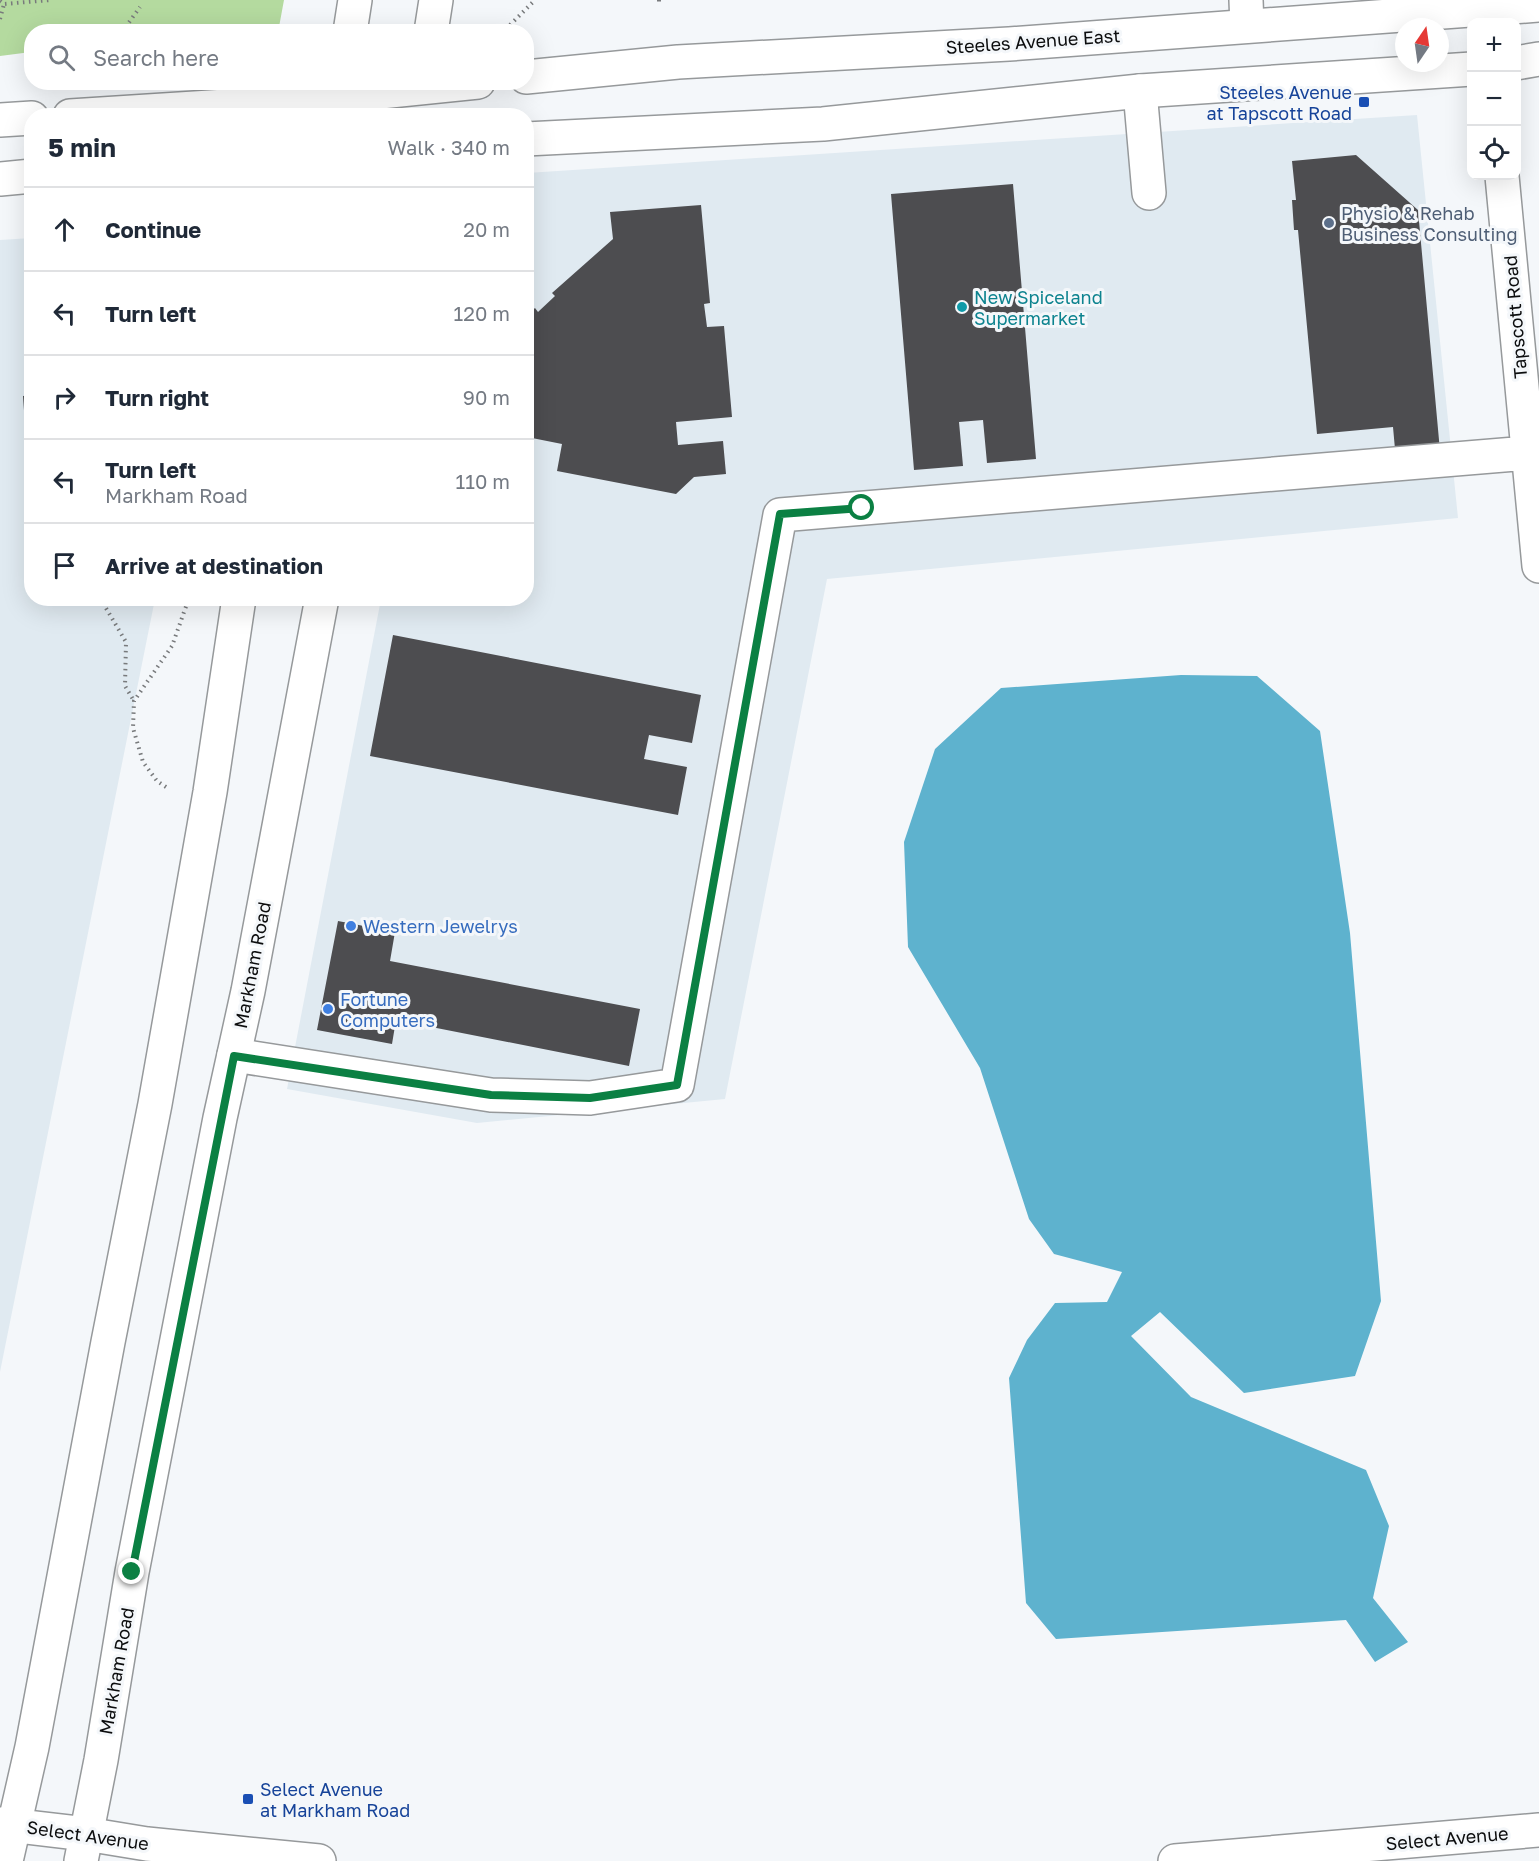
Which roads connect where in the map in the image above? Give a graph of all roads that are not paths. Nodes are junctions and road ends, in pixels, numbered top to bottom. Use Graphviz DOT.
graph roads {
  1 [pos="355,0"];
  2 [pos="436,0"];
  3 [pos="1539,5"];
  4 [pos="1247,13"];
  5 [pos="1488,15"];
  6 [pos="351,24"];
  7 [pos="432,24"];
  8 [pos="1539,59"];
  9 [pos="1521,62"];
  10 [pos="1467,69"];
  11 [pos="534,76"];
  12 [pos="444,90"];
  13 [pos="1140,91"];
  14 [pos="418,96"];
  15 [pos="340,98"];
  16 [pos="195,108"];
  17 [pos="24,118"];
  18 [pos="0,120"];
  19 [pos="534,140"];
  20 [pos="24,177"];
  21 [pos="0,179"];
  22 [pos="1502,180"];
  23 [pos="1149,193"];
  24 [pos="1534,454"];
  25 [pos="1539,566"];
  26 [pos="238,606"];
  27 [pos="320,606"];
  28 [pos="234,1056"];
  29 [pos="8,1824"];
  30 [pos="1539,1830"];
  31 [pos="84,1848"];
  32 [pos="6,1861"];
  33 [pos="319,1861"];
  34 [pos="1175,1861"];
  1 -- 6 [label="main road"];
  2 -- 7 [label="main road"];
  3 -- 5 [label="main road, Steeles Avenue East"];
  4 -- 5 [label="main road, Steeles Avenue East"];
  4 -- 11 [label="main road, Steeles Avenue East"];
  8 -- 9 [label="main road"];
  10 -- 13 [label="main road"];
  12 -- 14 [label="main road"];
  13 -- 19 [label="main road"];
  13 -- 23 [label="main road"];
  14 -- 15 [label="main road"];
  15 -- 16 [label="main road"];
  17 -- 18 [label="main road"];
  20 -- 21 [label="main road"];
  22 -- 24 [label="main road, Tapscott Road"];
  24 -- 25 [label="main road, Tapscott Road"];
  24 -- 28 [label="main road"];
  26 -- 29 [label="main road"];
  27 -- 28 [label="main road, Markham Road"];
  28 -- 31 [label="main road, Markham Road"];
  29 -- 31 [label="main road, Select Avenue"];
  29 -- 32 [label="main road"];
  30 -- 34 [label="main road, Select Avenue"];
  31 -- 33 [label="main road, Select Avenue"];
}
